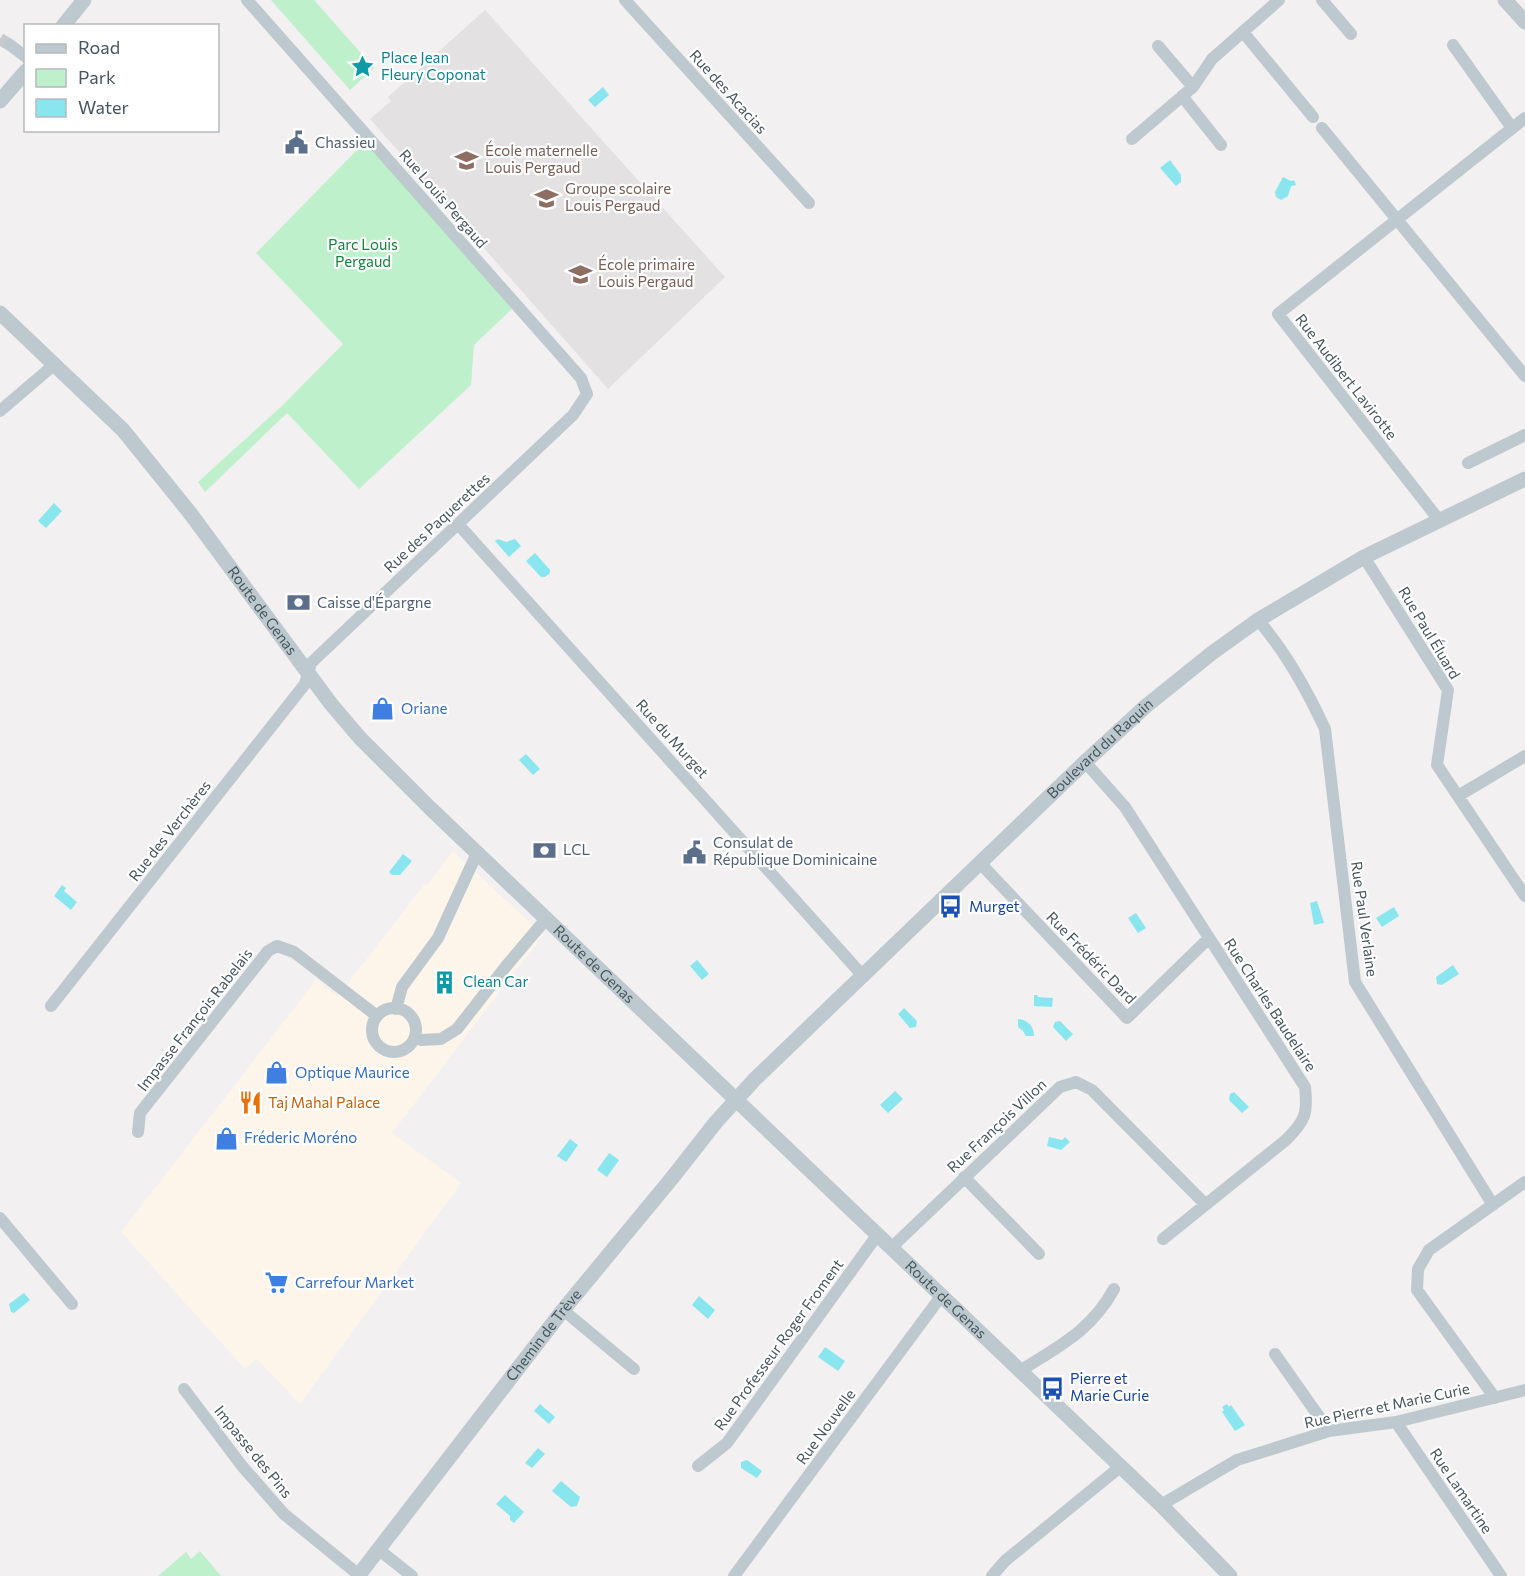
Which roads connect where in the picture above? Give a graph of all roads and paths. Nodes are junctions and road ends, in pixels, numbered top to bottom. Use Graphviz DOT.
graph roads {
  1 [pos="84,0"];
  2 [pos="247,0"];
  3 [pos="625,0"];
  4 [pos="1279,0"];
  5 [pos="1322,0"];
  6 [pos="1505,0"];
  7 [pos="1525,22"];
  8 [pos="65,24"];
  9 [pos="1243,32"];
  10 [pos="1351,34"];
  11 [pos="10,45"];
  12 [pos="1453,45"];
  13 [pos="1158,46"];
  14 [pos="24,56"];
  15 [pos="24,73"];
  16 [pos="1193,87"];
  17 [pos="1182,96"];
  18 [pos="0,101"];
  19 [pos="1312,117"];
  20 [pos="1525,118"];
  21 [pos="1322,128"];
  22 [pos="1512,128"];
  23 [pos="1132,139"];
  24 [pos="1221,145"];
  25 [pos="809,204"];
  26 [pos="1397,220"];
  27 [pos="0,313"];
  28 [pos="55,364"];
  29 [pos="1525,376"];
  30 [pos="587,394"];
  31 [pos="0,411"];
  32 [pos="1525,435"];
  33 [pos="1468,463"];
  34 [pos="1525,479"];
  35 [pos="1439,520"];
  36 [pos="458,524"];
  37 [pos="1364,556"];
  38 [pos="1258,620"];
  39 [pos="308,672"];
  40 [pos="1525,756"];
  41 [pos="1085,762"];
  42 [pos="1458,796"];
  43 [pos="477,853"];
  44 [pos="980,863"];
  45 [pos="1525,896"];
  46 [pos="546,919"];
  47 [pos="1209,938"];
  48 [pos="863,976"];
  49 [pos="51,1006"];
  50 [pos="396,1009"];
  51 [pos="378,1016"];
  52 [pos="415,1037"];
  53 [pos="736,1100"];
  54 [pos="138,1132"];
  55 [pos="964,1177"];
  56 [pos="1525,1182"];
  57 [pos="1205,1204"];
  58 [pos="1492,1205"];
  59 [pos="0,1218"];
  60 [pos="878,1234"];
  61 [pos="1163,1239"];
  62 [pos="892,1247"];
  63 [pos="1039,1254"];
  64 [pos="1114,1288"];
  65 [pos="942,1295"];
  66 [pos="72,1304"];
  67 [pos="562,1310"];
  68 [pos="1275,1354"];
  69 [pos="634,1369"];
  70 [pos="1020,1371"];
  71 [pos="184,1389"];
  72 [pos="1525,1390"];
  73 [pos="1495,1398"];
  74 [pos="1396,1422"];
  75 [pos="1329,1431"];
  76 [pos="698,1466"];
  77 [pos="1120,1467"];
  78 [pos="1161,1505"];
  79 [pos="379,1550"];
  80 [pos="1225,1574"];
  81 [pos="359,1576"];
  82 [pos="412,1576"];
  83 [pos="734,1576"];
  84 [pos="992,1576"];
  85 [pos="1501,1576"];
  1 -- 8 [label="street"];
  2 -- 30 [label="street, Rue Louis Pergaud"];
  3 -- 25 [label="street, Rue des Acacias"];
  4 -- 9 [label="street"];
  5 -- 10 [label="street"];
  6 -- 7 [label="street"];
  9 -- 16 [label="street"];
  9 -- 19 [label="street"];
  11 -- 14 [label="street"];
  12 -- 22 [label="street"];
  13 -- 16 [label="street"];
  15 -- 18 [label="street"];
  16 -- 17 [label="street"];
  17 -- 23 [label="street"];
  17 -- 24 [label="street"];
  20 -- 22 [label="street, Rue Audibert Lavirotte"];
  21 -- 26 [label="street"];
  22 -- 26 [label="street, Rue Audibert Lavirotte"];
  26 -- 29 [label="street"];
  26 -- 35 [label="street, Rue Audibert Lavirotte"];
  27 -- 28 [label="street, Route de Genas"];
  28 -- 31 [label="street"];
  28 -- 39 [label="street, Route de Genas"];
  30 -- 36 [label="street, Rue des Paquerettes"];
  32 -- 33 [label="street"];
  34 -- 35 [label="street, Boulevard du Raquin"];
  35 -- 37 [label="street, Boulevard du Raquin"];
  36 -- 39 [label="street, Rue des Paquerettes"];
  36 -- 48 [label="street, Rue du Murget"];
  37 -- 38 [label="street, Boulevard du Raquin"];
  37 -- 42 [label="street, Rue Paul Éluard"];
  38 -- 41 [label="street, Boulevard du Raquin"];
  38 -- 58 [label="street, Rue Paul Verlaine"];
  39 -- 43 [label="street, Route de Genas"];
  39 -- 49 [label="street, Rue des Verchères"];
  40 -- 42 [label="street"];
  41 -- 44 [label="street, Boulevard du Raquin"];
  41 -- 47 [label="street, Rue Charles Baudelaire"];
  42 -- 45 [label="street, Rue Paul Éluard"];
  43 -- 46 [label="street, Route de Genas"];
  43 -- 50 [label="street"];
  44 -- 47 [label="street, Rue Frédéric Dard"];
  44 -- 48 [label="street, Boulevard du Raquin"];
  46 -- 52 [label="street"];
  46 -- 53 [label="street, Route de Genas"];
  47 -- 57 [label="street, Rue Charles Baudelaire"];
  48 -- 53 [label="street, Boulevard du Raquin"];
  50 -- 51 [label="street"];
  50 -- 52 [label="street"];
  51 -- 52 [label="street"];
  51 -- 54 [label="street, Impasse François Rabelais"];
  53 -- 60 [label="street, Route de Genas"];
  53 -- 67 [label="street, Chemin de Trève"];
  55 -- 57 [label="street, Rue François Villon"];
  55 -- 62 [label="street, Rue François Villon"];
  55 -- 63 [label="street"];
  56 -- 58 [label="street"];
  57 -- 61 [label="street, Rue Charles Baudelaire"];
  58 -- 73 [label="street"];
  59 -- 66 [label="street"];
  60 -- 62 [label="street, Route de Genas"];
  60 -- 76 [label="street, Rue Professeur Roger Froment"];
  62 -- 65 [label="street, Route de Genas"];
  64 -- 70 [label="street"];
  65 -- 70 [label="street, Route de Genas"];
  65 -- 83 [label="street, Rue Nouvelle"];
  67 -- 69 [label="street"];
  67 -- 79 [label="street, Chemin de Trève"];
  68 -- 75 [label="street"];
  70 -- 77 [label="street, Route de Genas"];
  71 -- 81 [label="street, Impasse des Pins"];
  72 -- 73 [label="street, Rue Pierre et Marie Curie"];
  73 -- 74 [label="street, Rue Pierre et Marie Curie"];
  74 -- 75 [label="street, Rue Pierre et Marie Curie"];
  74 -- 85 [label="street, Rue Lamartine"];
  75 -- 78 [label="street, Rue Pierre et Marie Curie"];
  77 -- 78 [label="street, Route de Genas"];
  77 -- 84 [label="street"];
  78 -- 80 [label="street, Route de Genas"];
  79 -- 81 [label="street, Chemin de Trève"];
  79 -- 82 [label="street"];
}
